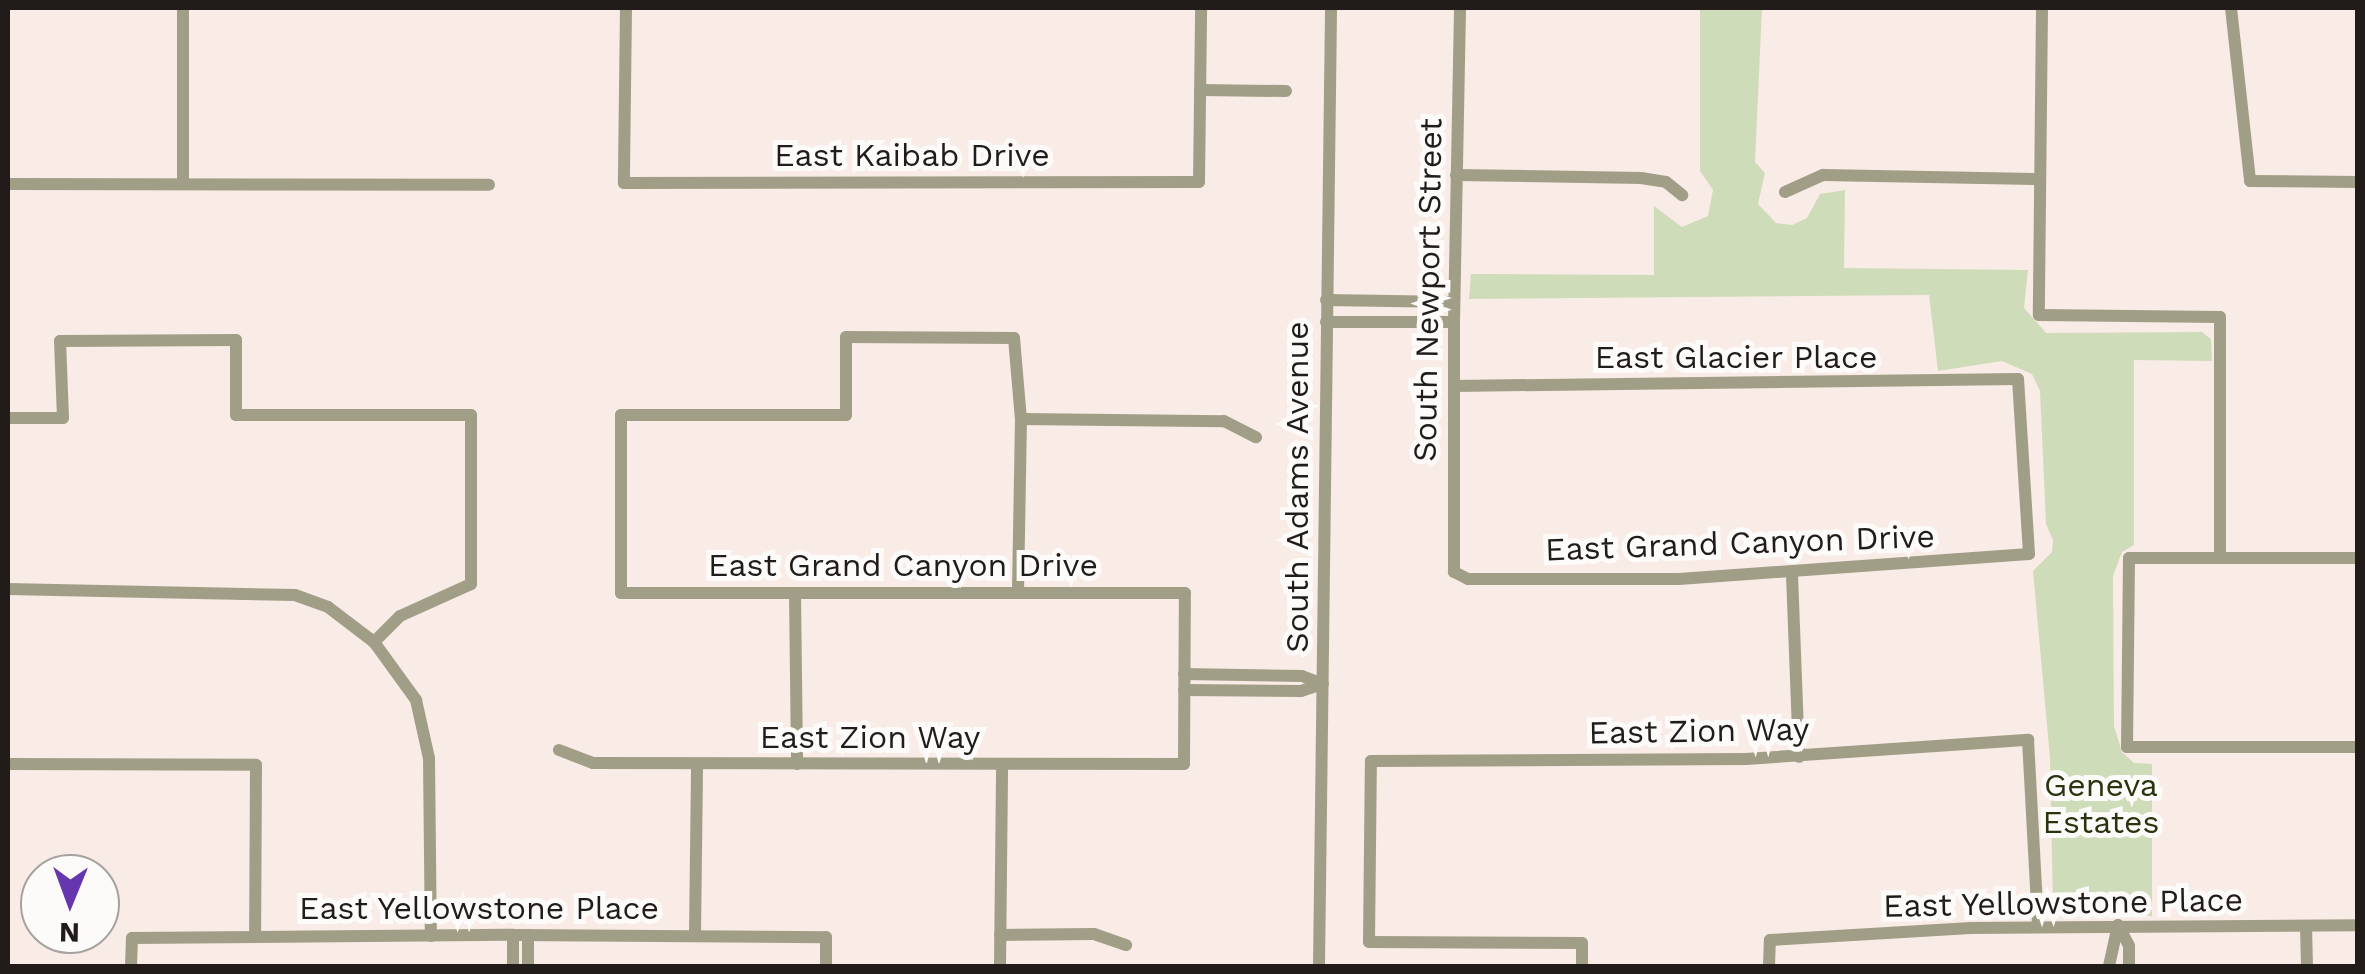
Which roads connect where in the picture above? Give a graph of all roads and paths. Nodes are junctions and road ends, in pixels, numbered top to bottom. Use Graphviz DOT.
graph roads {
  1 [pos="183,8"];
  2 [pos="626,8"];
  3 [pos="1202,8"];
  4 [pos="1331,8"];
  5 [pos="1460,8"];
  6 [pos="2042,8"];
  7 [pos="2231,8"];
  8 [pos="1200,90"];
  9 [pos="1286,91"];
  10 [pos="1456,175"];
  11 [pos="2038,179"];
  12 [pos="2358,182"];
  13 [pos="8,184"];
  14 [pos="183,184"];
  15 [pos="489,184"];
  16 [pos="1784,192"];
  17 [pos="1682,195"];
  18 [pos="1326,300"];
  19 [pos="1454,302"];
  20 [pos="1326,322"];
  21 [pos="1454,322"];
  22 [pos="1454,386"];
  23 [pos="8,418"];
  24 [pos="1021,418"];
  25 [pos="1256,437"];
  26 [pos="2029,554"];
  27 [pos="2220,558"];
  28 [pos="2358,558"];
  29 [pos="1454,572"];
  30 [pos="1792,575"];
  31 [pos="8,589"];
  32 [pos="796,593"];
  33 [pos="1018,593"];
  34 [pos="374,642"];
  35 [pos="1184,674"];
  36 [pos="1323,684"];
  37 [pos="1184,690"];
  38 [pos="2358,747"];
  39 [pos="559,750"];
  40 [pos="1798,757"];
  41 [pos="8,764"];
  42 [pos="697,764"];
  43 [pos="797,764"];
  44 [pos="1002,764"];
  45 [pos="2118,926"];
  46 [pos="2306,926"];
  47 [pos="2358,926"];
  48 [pos="2038,927"];
  49 [pos="520,935"];
  50 [pos="695,935"];
  51 [pos="1000,935"];
  52 [pos="256,936"];
  53 [pos="430,936"];
  54 [pos="1126,945"];
  55 [pos="132,966"];
  56 [pos="513,966"];
  57 [pos="528,966"];
  58 [pos="826,966"];
  59 [pos="1000,966"];
  60 [pos="1319,966"];
  61 [pos="1582,966"];
  62 [pos="1769,966"];
  63 [pos="2109,966"];
  64 [pos="2129,966"];
  65 [pos="2307,966"];
  1 -- 14 [label="street"];
  2 -- 8 [label="street, East Kaibab Drive"];
  3 -- 8 [label="street"];
  4 -- 18 [label="street, South Adams Avenue"];
  5 -- 10 [label="street, South Newport Street"];
  6 -- 11 [label="street"];
  7 -- 12 [label="street"];
  8 -- 9 [label="street"];
  10 -- 17 [label="street"];
  10 -- 19 [label="street, South Newport Street"];
  11 -- 16 [label="street"];
  11 -- 27 [label="street"];
  13 -- 14 [label="street"];
  14 -- 15 [label="street"];
  18 -- 19 [label="street"];
  18 -- 20 [label="street, South Adams Avenue"];
  19 -- 21 [label="street, South Newport Street"];
  20 -- 21 [label="street"];
  20 -- 36 [label="street, South Adams Avenue"];
  21 -- 22 [label="street, South Newport Street"];
  22 -- 26 [label="street, East Glacier Place"];
  22 -- 29 [label="street, South Newport Street"];
  23 -- 34 [label="street"];
  24 -- 25 [label="street"];
  24 -- 32 [label="street, East Grand Canyon Drive"];
  24 -- 33 [label="street"];
  26 -- 30 [label="street, East Grand Canyon Drive"];
  27 -- 28 [label="street"];
  27 -- 38 [label="street"];
  29 -- 30 [label="street, East Grand Canyon Drive"];
  30 -- 40 [label="street"];
  31 -- 34 [label="street"];
  32 -- 33 [label="street, East Grand Canyon Drive"];
  32 -- 43 [label="street"];
  33 -- 35 [label="street, East Grand Canyon Drive"];
  34 -- 53 [label="street"];
  35 -- 36 [label="street"];
  35 -- 37 [label="street"];
  36 -- 37 [label="street"];
  36 -- 60 [label="street, South Adams Avenue"];
  37 -- 44 [label="street, East Zion Way"];
  39 -- 42 [label="street, East Zion Way"];
  40 -- 48 [label="street, East Zion Way"];
  40 -- 61 [label="street, East Zion Way"];
  41 -- 52 [label="street"];
  42 -- 43 [label="street, East Zion Way"];
  42 -- 50 [label="street"];
  43 -- 44 [label="street, East Zion Way"];
  44 -- 51 [label="street"];
  45 -- 46 [label="street, East Yellowstone Place"];
  45 -- 48 [label="street, East Yellowstone Place"];
  45 -- 63 [label="street"];
  45 -- 64 [label="street"];
  46 -- 47 [label="street, East Yellowstone Place"];
  46 -- 65 [label="street"];
  48 -- 62 [label="street, East Yellowstone Place"];
  49 -- 50 [label="street, East Yellowstone Place"];
  49 -- 53 [label="street, East Yellowstone Place"];
  49 -- 56 [label="street"];
  49 -- 57 [label="street"];
  50 -- 58 [label="street, East Yellowstone Place"];
  51 -- 54 [label="street"];
  51 -- 59 [label="street"];
  52 -- 53 [label="street, East Yellowstone Place"];
  52 -- 55 [label="street, East Yellowstone Place"];
}
